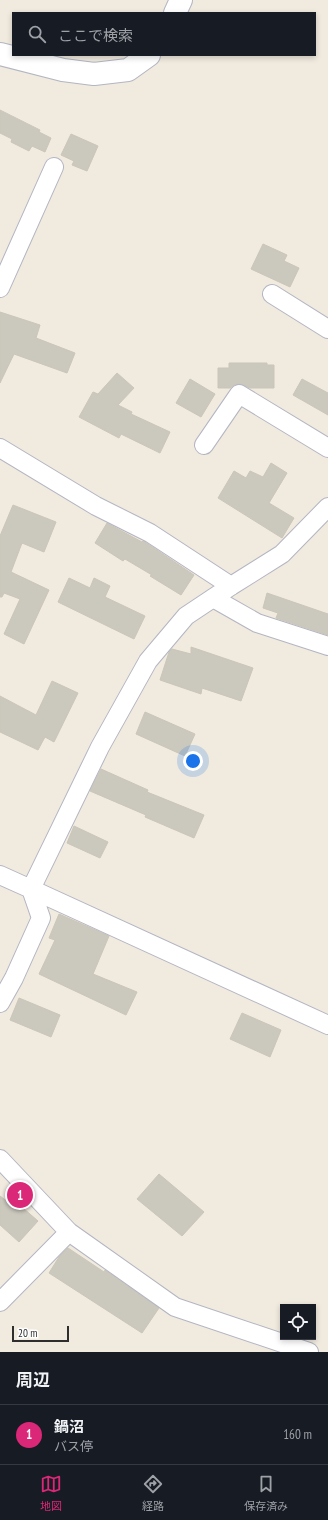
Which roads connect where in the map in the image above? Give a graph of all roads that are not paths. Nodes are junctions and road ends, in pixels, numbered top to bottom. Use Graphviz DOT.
graph roads {
  1 [pos="181,0"];
  2 [pos="175,12"];
  3 [pos="0,54"];
  4 [pos="148,56"];
  5 [pos="54,167"];
  6 [pos="0,288"];
  7 [pos="272,294"];
  8 [pos="328,329"];
  9 [pos="204,445"];
  10 [pos="0,448"];
  11 [pos="328,448"];
  12 [pos="328,507"];
  13 [pos="231,586"];
  14 [pos="213,598"];
  15 [pos="328,646"];
  16 [pos="0,875"];
  17 [pos="31,889"];
  18 [pos="0,1003"];
  19 [pos="328,1025"];
  20 [pos="0,1159"];
  21 [pos="69,1232"];
  22 [pos="0,1302"];
  23 [pos="309,1352"];
  1 -- 2 [label="street"];
  3 -- 4 [label="street"];
  5 -- 6 [label="street"];
  7 -- 8 [label="street"];
  9 -- 11 [label="street"];
  10 -- 13 [label="street"];
  12 -- 13 [label="street"];
  13 -- 14 [label="street"];
  14 -- 15 [label="street"];
  14 -- 17 [label="street"];
  16 -- 17 [label="street"];
  17 -- 18 [label="street"];
  17 -- 19 [label="street"];
  20 -- 21 [label="street"];
  21 -- 22 [label="street"];
  21 -- 23 [label="street"];
}
